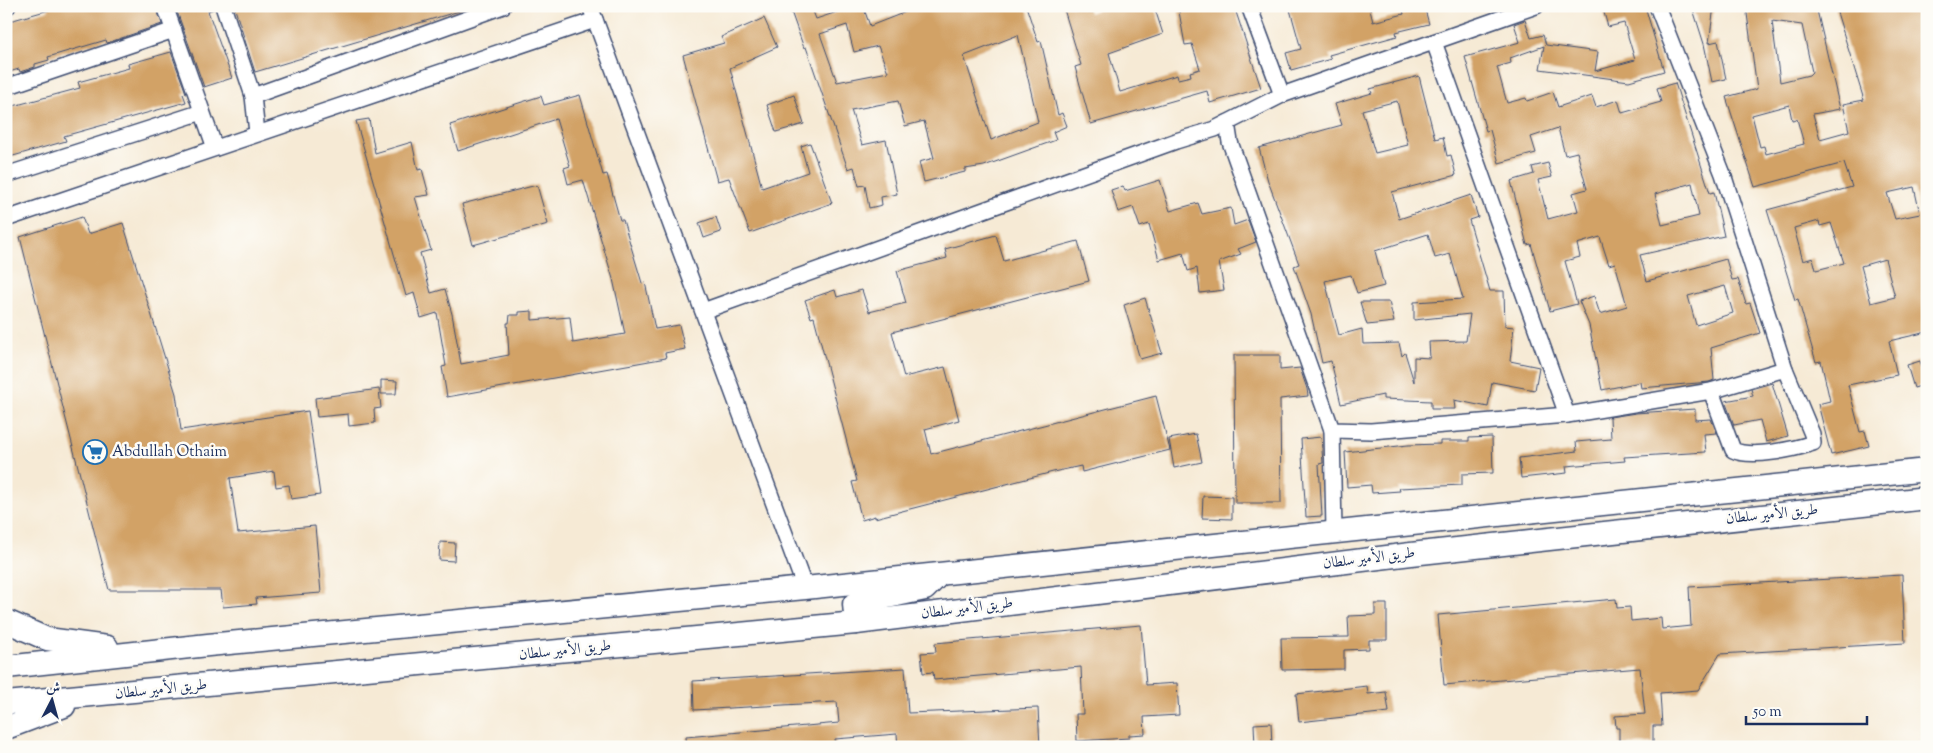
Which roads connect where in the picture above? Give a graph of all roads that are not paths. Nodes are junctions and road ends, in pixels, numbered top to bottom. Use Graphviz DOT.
graph roads {
  1 [pos="165,6"];
  2 [pos="223,6"];
  3 [pos="503,6"];
  4 [pos="1249,6"];
  5 [pos="1657,6"];
  6 [pos="1527,8"];
  7 [pos="594,11"];
  8 [pos="174,30"];
  9 [pos="1434,42"];
  10 [pos="6,87"];
  11 [pos="1282,95"];
  12 [pos="253,96"];
  13 [pos="202,112"];
  14 [pos="1227,123"];
  15 [pos="257,133"];
  16 [pos="215,148"];
  17 [pos="6,175"];
  18 [pos="6,219"];
  19 [pos="703,311"];
  20 [pos="1785,369"];
  21 [pos="1711,391"];
  22 [pos="1567,415"];
  23 [pos="1332,430"];
  24 [pos="1927,470"];
  25 [pos="1927,498"];
  26 [pos="1334,532"];
  27 [pos="942,572"];
  28 [pos="805,588"];
  29 [pos="6,621"];
  30 [pos="856,623"];
  31 [pos="143,652"];
  32 [pos="6,667"];
  33 [pos="87,697"];
  34 [pos="6,703"];
  35 [pos="6,728"];
  1 -- 8 [label="street"];
  2 -- 12 [label="street"];
  3 -- 12 [label="street"];
  4 -- 11 [label="street"];
  5 -- 20 [label="street"];
  6 -- 9 [label="street"];
  7 -- 15 [label="street"];
  7 -- 19 [label="street"];
  8 -- 10 [label="street"];
  8 -- 13 [label="street"];
  9 -- 11 [label="street"];
  9 -- 22 [label="street"];
  11 -- 14 [label="street"];
  12 -- 15 [label="street"];
  13 -- 16 [label="street"];
  13 -- 17 [label="street"];
  14 -- 19 [label="street"];
  14 -- 23 [label="street"];
  15 -- 16 [label="street"];
  16 -- 18 [label="street"];
  19 -- 28 [label="street"];
  20 -- 21 [label="street"];
  20 -- 21 [label="street"];
  21 -- 22 [label="street"];
  22 -- 23 [label="street"];
  23 -- 26 [label="street"];
  24 -- 26 [label="main road, طريق الأمير سلطان"];
  25 -- 30 [label="main road, طريق الأمير سلطان"];
  26 -- 27 [label="main road, طريق الأمير سلطان"];
  27 -- 28 [label="main road, طريق الأمير سلطان"];
  27 -- 30 [label="main road"];
  28 -- 31 [label="main road, طريق الأمير سلطان"];
  29 -- 31 [label="main road"];
  30 -- 33 [label="main road, طريق الأمير سلطان"];
  31 -- 32 [label="main road, طريق الأمير سلطان"];
  33 -- 34 [label="main road, طريق الأمير سلطان"];
  33 -- 35 [label="main road"];
}
